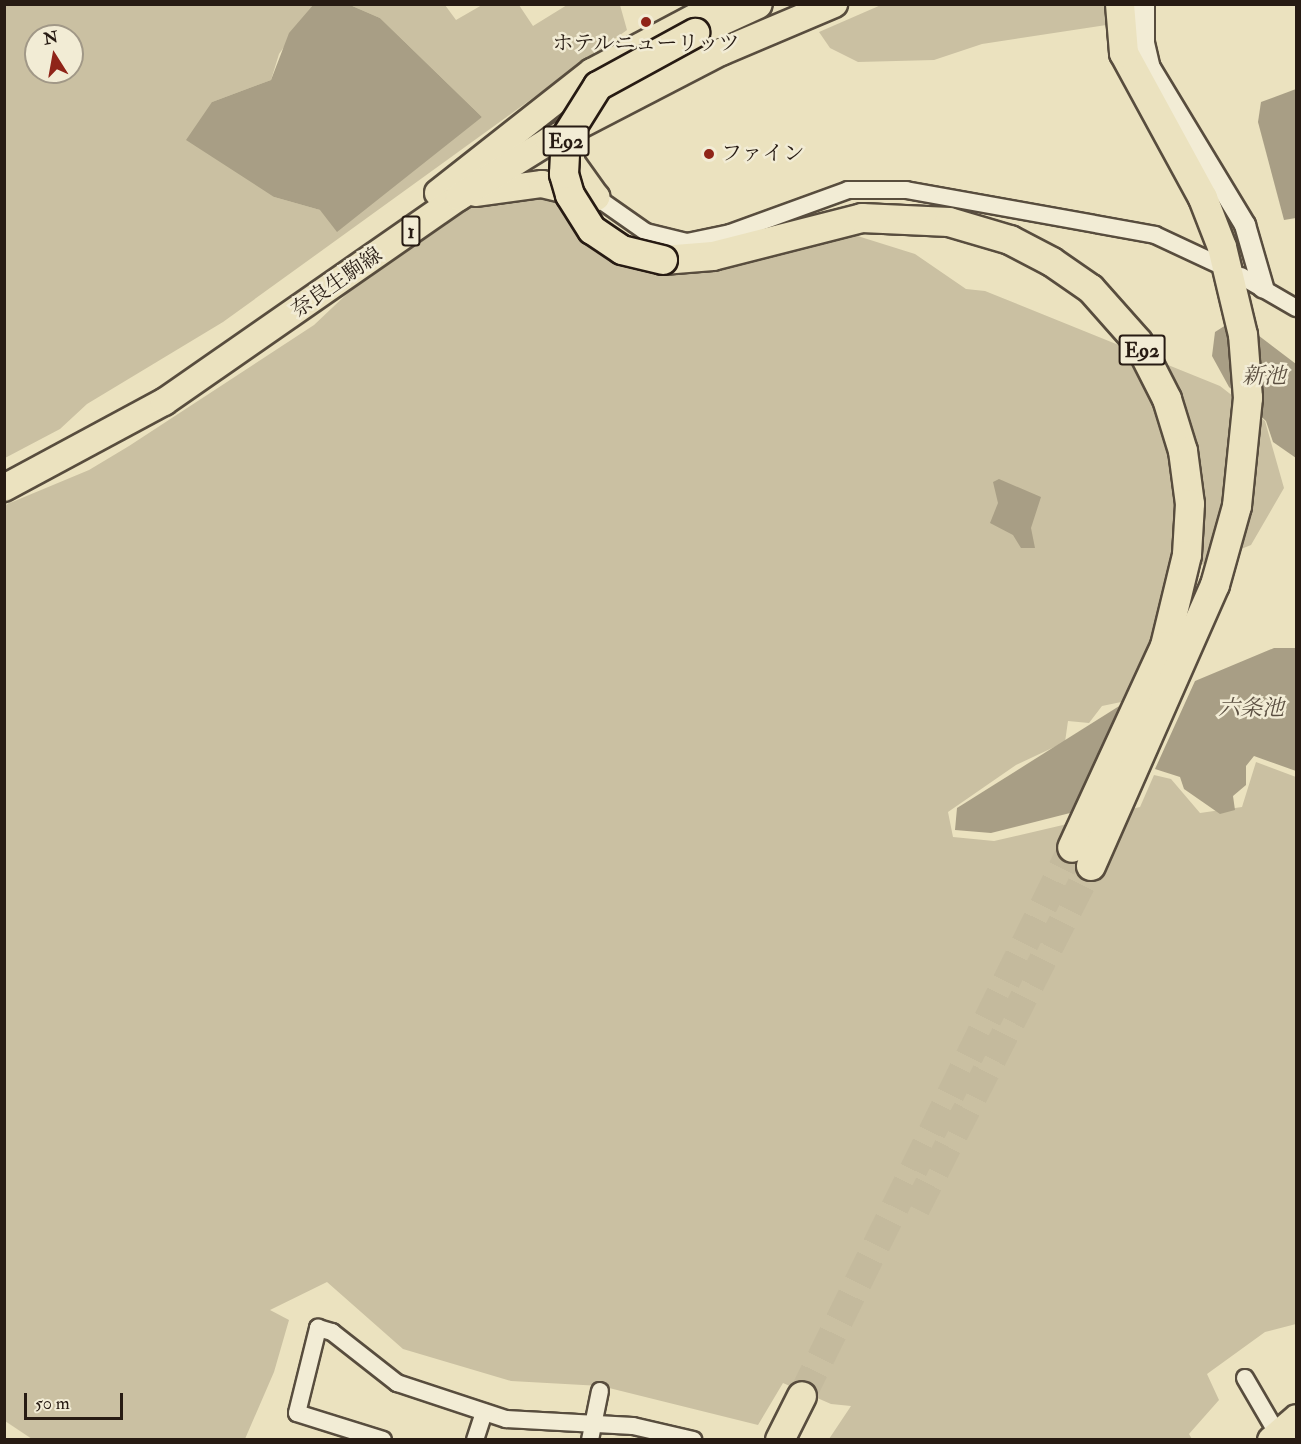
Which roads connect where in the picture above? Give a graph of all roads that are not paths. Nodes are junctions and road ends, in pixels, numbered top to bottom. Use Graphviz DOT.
graph roads {
  1 [pos="720,4"];
  2 [pos="758,4"];
  3 [pos="796,4"];
  4 [pos="834,4"];
  5 [pos="1120,4"];
  6 [pos="1144,4"];
  7 [pos="594,117"];
  8 [pos="448,195"];
  9 [pos="596,197"];
  10 [pos="1217,264"];
  11 [pos="1238,285"];
  12 [pos="1263,287"];
  13 [pos="1296,308"];
  14 [pos="4,471"];
  15 [pos="4,488"];
  16 [pos="1245,1378"];
  17 [pos="600,1391"];
  18 [pos="484,1412"];
  19 [pos="1281,1430"];
  20 [pos="592,1433"];
  21 [pos="684,1439"];
  22 [pos="383,1440"];
  23 [pos="475,1440"];
  24 [pos="780,1440"];
  25 [pos="799,1440"];
  1 -- 8 [label="main road, 奈良生駒線 / 1"];
  2 -- 11 [label="highway, E92, bridge"];
  3 -- 8 [label="main road, 奈良生駒線 / 1"];
  4 -- 7 [label="main road, 奈良生駒線 / 1"];
  5 -- 11 [label="highway, E92"];
  6 -- 12 [label="street"];
  7 -- 8 [label="main road, 奈良生駒線 / 1"];
  7 -- 9 [label="main road"];
  8 -- 9 [label="main road"];
  8 -- 14 [label="main road, 奈良生駒線 / 1"];
  8 -- 15 [label="main road, 奈良生駒線 / 1"];
  9 -- 10 [label="street"];
  11 -- 12 [label="street"];
  12 -- 13 [label="street"];
  16 -- 19 [label="street"];
  17 -- 20 [label="street"];
  18 -- 20 [label="street"];
  18 -- 22 [label="street"];
  18 -- 23 [label="street"];
  20 -- 21 [label="street"];
  24 -- 25 [label="highway"];
}
